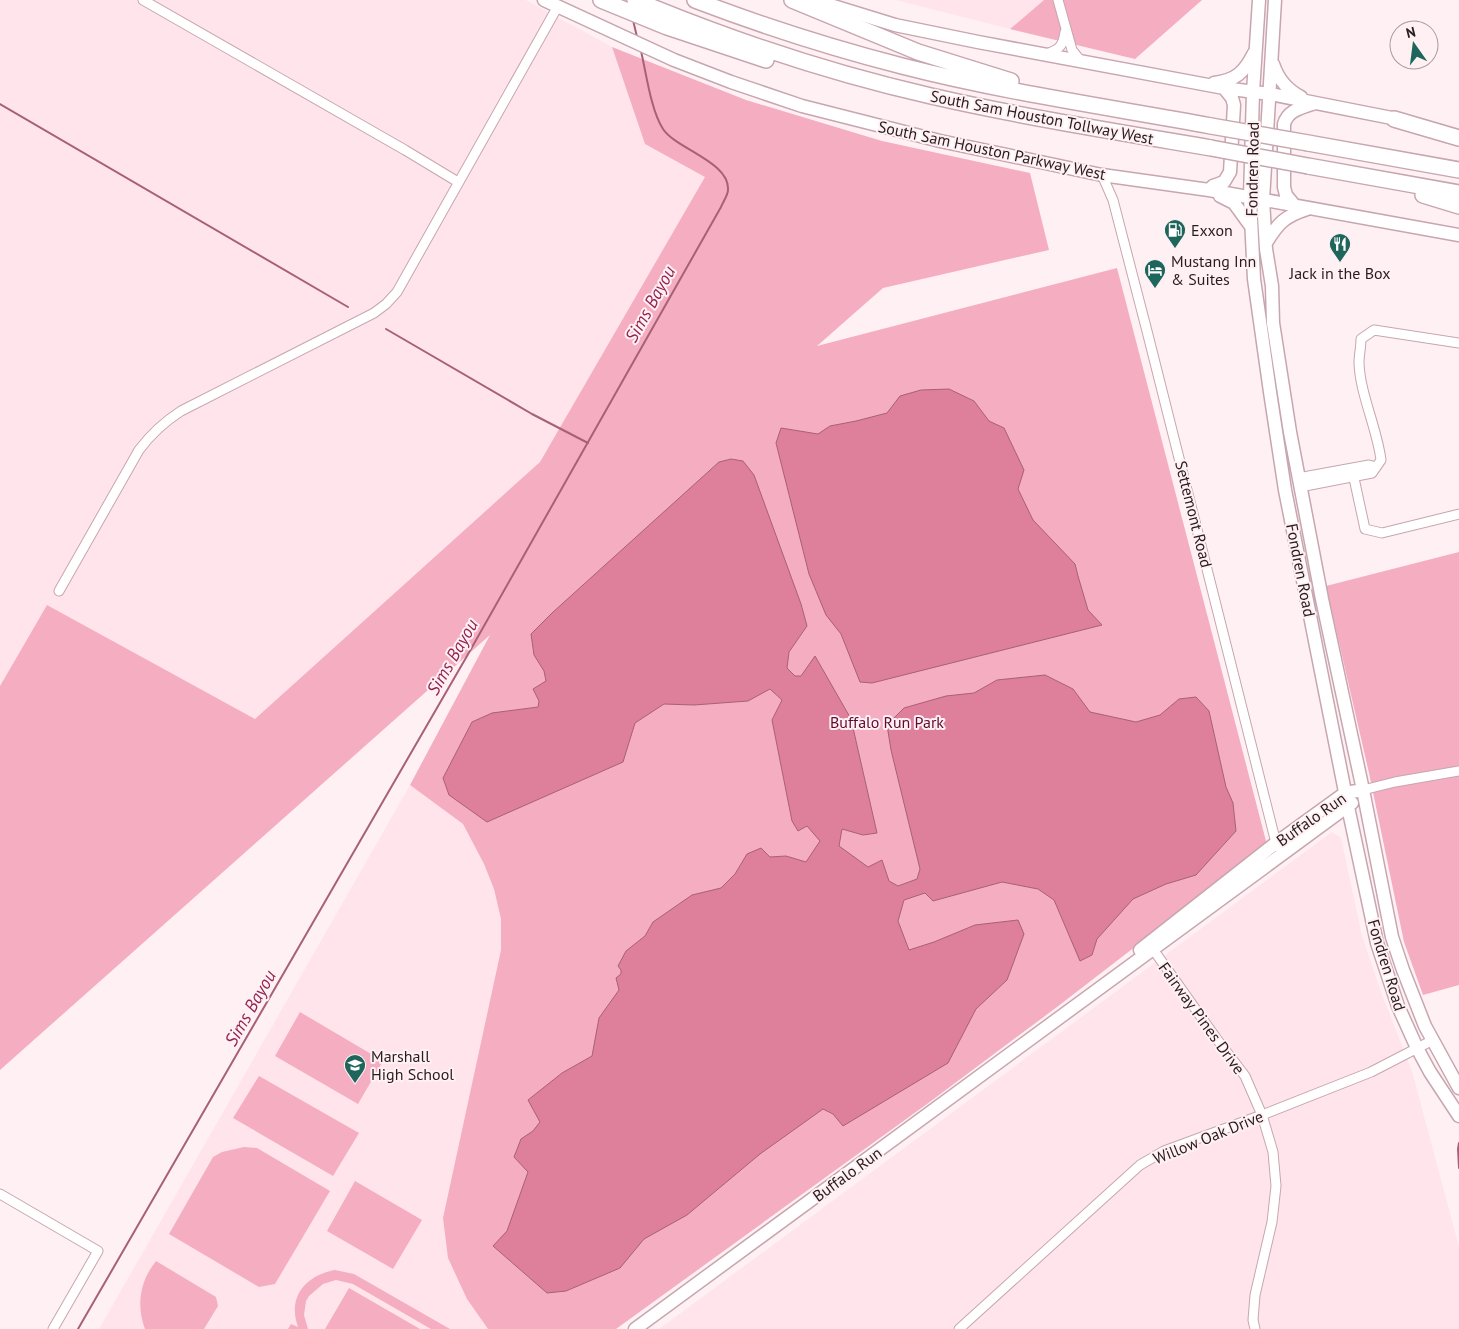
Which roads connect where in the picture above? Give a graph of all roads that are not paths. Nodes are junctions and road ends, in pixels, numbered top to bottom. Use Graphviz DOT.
graph roads {
  1 [pos="143,0"];
  2 [pos="544,0"];
  3 [pos="601,0"];
  4 [pos="695,0"];
  5 [pos="792,0"];
  6 [pos="814,0"];
  7 [pos="1058,0"];
  8 [pos="1259,0"];
  9 [pos="1275,0"];
  10 [pos="641,2"];
  11 [pos="558,6"];
  12 [pos="1066,29"];
  13 [pos="1256,49"];
  14 [pos="1045,54"];
  15 [pos="1080,60"];
  16 [pos="1272,60"];
  17 [pos="1205,84"];
  18 [pos="1224,88"];
  19 [pos="1253,92"];
  20 [pos="1270,94"];
  21 [pos="930,96"];
  22 [pos="1315,103"];
  23 [pos="1089,104"];
  24 [pos="1394,119"];
  25 [pos="1459,130"];
  26 [pos="1459,138"];
  27 [pos="1459,170"];
  28 [pos="1102,175"];
  29 [pos="1372,177"];
  30 [pos="458,182"];
  31 [pos="1209,190"];
  32 [pos="1459,193"];
  33 [pos="1250,198"];
  34 [pos="1264,200"];
  35 [pos="1459,206"];
  36 [pos="1301,207"];
  37 [pos="1251,227"];
  38 [pos="1459,235"];
  39 [pos="1266,243"];
  40 [pos="1274,323"];
  41 [pos="1260,324"];
  42 [pos="1459,343"];
  43 [pos="1353,473"];
  44 [pos="1299,483"];
  45 [pos="1285,485"];
  46 [pos="1459,514"];
  47 [pos="60,590"];
  48 [pos="1322,599"];
  49 [pos="1307,602"];
  50 [pos="1345,702"];
  51 [pos="1328,706"];
  52 [pos="1459,771"];
  53 [pos="1364,790"];
  54 [pos="1345,793"];
  55 [pos="1348,807"];
  56 [pos="1353,831"];
  57 [pos="1313,832"];
  58 [pos="1278,849"];
  59 [pos="1392,937"];
  60 [pos="1377,942"];
  61 [pos="1151,946"];
  62 [pos="1433,1040"];
  63 [pos="1417,1048"];
  64 [pos="1459,1088"];
  65 [pos="1262,1115"];
  66 [pos="1459,1116"];
  67 [pos="0,1194"];
  68 [pos="54,1329"];
  69 [pos="636,1329"];
  70 [pos="959,1329"];
  71 [pos="1255,1329"];
  1 -- 30 [label="street"];
  2 -- 11 [label="main road, South Sam Houston Parkway West"];
  3 -- 21 [label="highway"];
  4 -- 23 [label="highway, South Sam Houston Tollway West"];
  5 -- 23 [label="highway"];
  6 -- 14 [label="main road"];
  7 -- 12 [label="street"];
  8 -- 13 [label="main road, Fondren Road"];
  9 -- 16 [label="main road, Fondren Road"];
  10 -- 21 [label="highway, South Sam Houston Tollway West"];
  11 -- 28 [label="main road, South Sam Houston Parkway West"];
  11 -- 30 [label="street"];
  12 -- 14 [label="street"];
  12 -- 15 [label="street"];
  13 -- 17 [label="main road"];
  13 -- 19 [label="main road, Fondren Road"];
  14 -- 15 [label="main road"];
  15 -- 17 [label="main road"];
  16 -- 20 [label="main road, Fondren Road"];
  16 -- 22 [label="main road"];
  17 -- 18 [label="main road"];
  18 -- 19 [label="main road"];
  18 -- 31 [label="main road"];
  19 -- 20 [label="main road"];
  19 -- 33 [label="main road, Fondren Road"];
  20 -- 22 [label="main road"];
  20 -- 34 [label="main road, Fondren Road"];
  21 -- 29 [label="highway, South Sam Houston Tollway West, bridge"];
  22 -- 24 [label="main road"];
  22 -- 36 [label="main road"];
  23 -- 27 [label="highway, South Sam Houston Tollway West, bridge"];
  24 -- 25 [label="main road"];
  24 -- 26 [label="highway"];
  28 -- 31 [label="main road, South Sam Houston Parkway West"];
  28 -- 58 [label="street, Settemont Road"];
  29 -- 32 [label="highway, South Sam Houston Tollway West"];
  29 -- 35 [label="highway"];
  30 -- 47 [label="street"];
  31 -- 33 [label="main road, South Sam Houston Parkway West"];
  31 -- 37 [label="main road"];
  33 -- 34 [label="main road, South Sam Houston Parkway West"];
  33 -- 37 [label="main road, Fondren Road"];
  34 -- 36 [label="main road, South Sam Houston Parkway West"];
  34 -- 39 [label="main road, Fondren Road"];
  36 -- 38 [label="main road, South Sam Houston Parkway West"];
  36 -- 39 [label="main road"];
  37 -- 41 [label="main road, Fondren Road"];
  39 -- 40 [label="main road, Fondren Road"];
  40 -- 41 [label="main road"];
  40 -- 44 [label="main road, Fondren Road"];
  41 -- 45 [label="main road, Fondren Road"];
  42 -- 43 [label="street"];
  43 -- 44 [label="street"];
  43 -- 46 [label="street"];
  44 -- 45 [label="main road"];
  44 -- 48 [label="main road, Fondren Road"];
  45 -- 49 [label="main road, Fondren Road"];
  48 -- 49 [label="main road"];
  48 -- 50 [label="main road, Fondren Road"];
  49 -- 51 [label="main road, Fondren Road"];
  50 -- 51 [label="main road"];
  50 -- 53 [label="main road, Fondren Road"];
  51 -- 54 [label="main road, Fondren Road"];
  52 -- 53 [label="street"];
  53 -- 54 [label="main road, Buffalo Run"];
  53 -- 55 [label="main road, Buffalo Run"];
  53 -- 59 [label="main road, Fondren Road"];
  54 -- 55 [label="main road, Fondren Road"];
  54 -- 58 [label="main road, Buffalo Run"];
  55 -- 56 [label="main road, Fondren Road"];
  55 -- 57 [label="main road, Buffalo Run"];
  56 -- 57 [label="main road"];
  56 -- 60 [label="main road, Fondren Road"];
  57 -- 58 [label="main road, Buffalo Run"];
  58 -- 61 [label="main road, Buffalo Run"];
  59 -- 60 [label="main road"];
  59 -- 62 [label="main road, Fondren Road"];
  60 -- 63 [label="main road, Fondren Road"];
  61 -- 65 [label="street, Fairway Pines Drive"];
  61 -- 69 [label="main road, Buffalo Run"];
  62 -- 63 [label="street, Willow Oak Drive"];
  62 -- 64 [label="main road, Fondren Road"];
  63 -- 65 [label="street, Willow Oak Drive"];
  63 -- 66 [label="main road, Fondren Road"];
  65 -- 70 [label="street, Willow Oak Drive"];
  65 -- 71 [label="street, Fairway Pines Drive"];
  67 -- 68 [label="street"];
}
